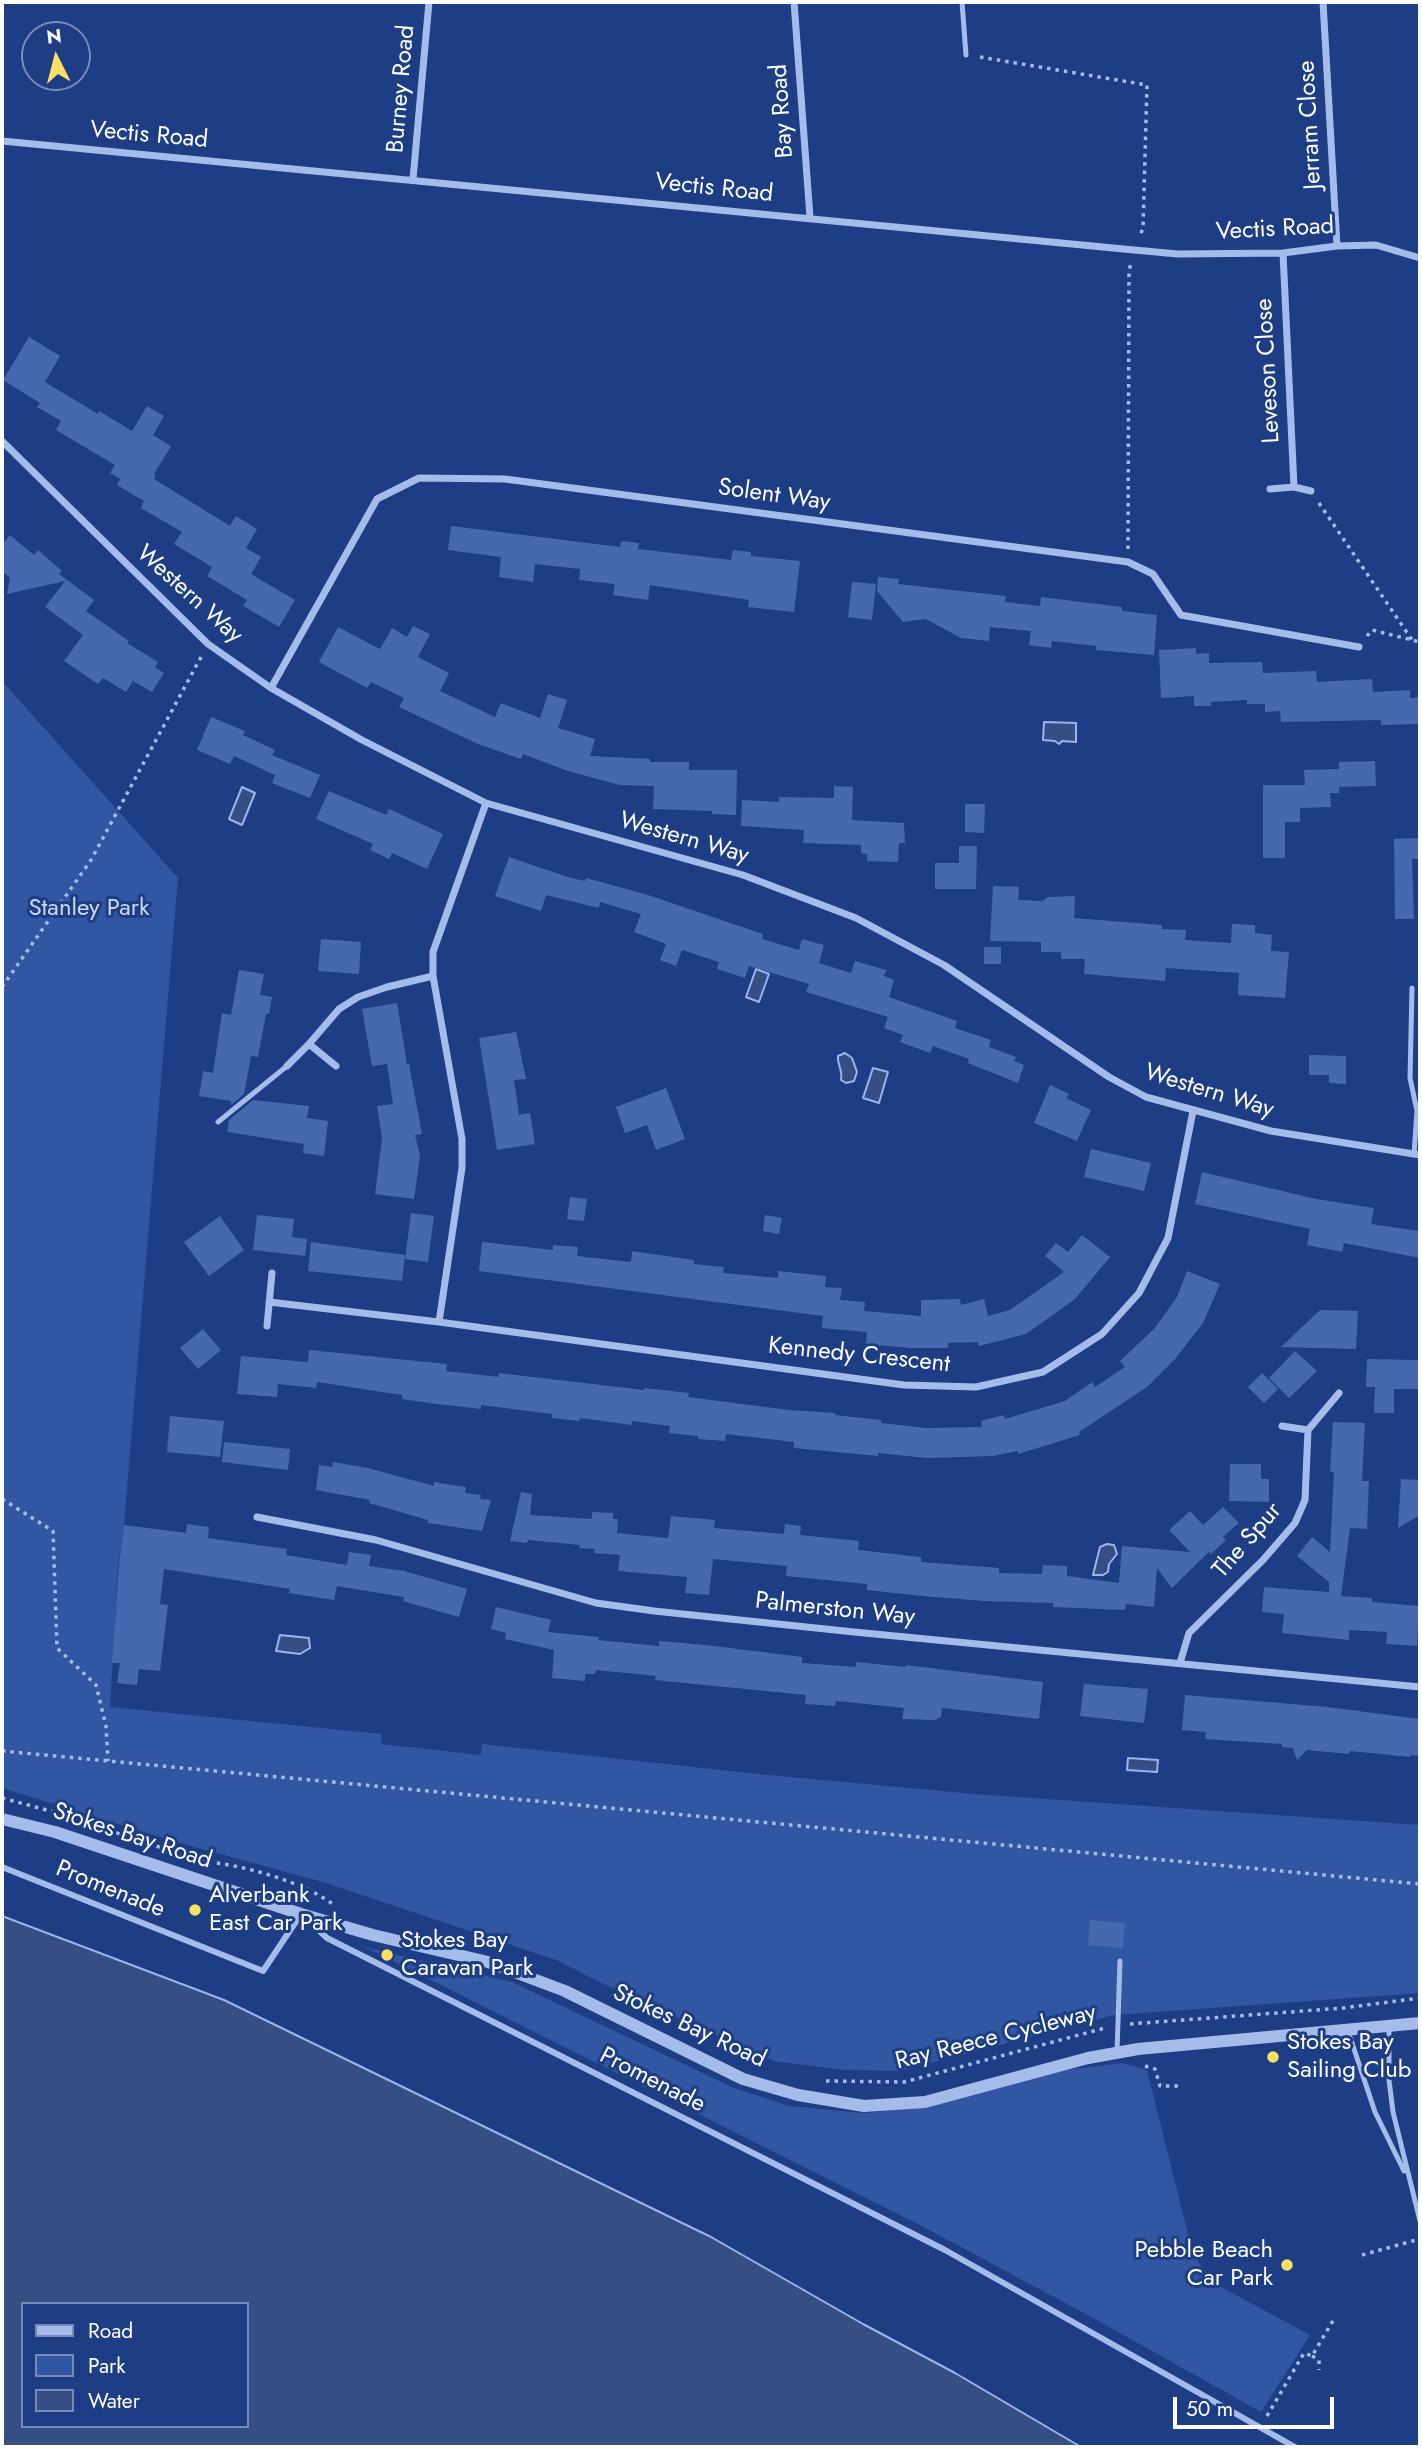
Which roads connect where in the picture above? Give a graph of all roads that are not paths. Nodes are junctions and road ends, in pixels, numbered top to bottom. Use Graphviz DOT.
graph roads {
  1 [pos="429,2"];
  2 [pos="794,2"];
  3 [pos="962,2"];
  4 [pos="1323,2"];
  5 [pos="966,55"];
  6 [pos="2,141"];
  7 [pos="413,179"];
  8 [pos="810,217"];
  9 [pos="1337,246"];
  10 [pos="1283,253"];
  11 [pos="1420,258"];
  12 [pos="2,441"];
  13 [pos="1294,487"];
  14 [pos="1270,489"];
  15 [pos="1311,491"];
  16 [pos="1359,647"];
  17 [pos="271,688"];
  18 [pos="486,803"];
  19 [pos="432,976"];
  20 [pos="1412,988"];
  21 [pos="309,1044"];
  22 [pos="287,1066"];
  23 [pos="336,1066"];
  24 [pos="1193,1111"];
  25 [pos="218,1122"];
  26 [pos="1417,1155"];
  27 [pos="272,1273"];
  28 [pos="269,1302"];
  29 [pos="439,1322"];
  30 [pos="267,1326"];
  31 [pos="1339,1393"];
  32 [pos="1282,1426"];
  33 [pos="1308,1430"];
  34 [pos="257,1517"];
  35 [pos="1180,1663"];
  36 [pos="1420,1687"];
  37 [pos="2,1819"];
  38 [pos="2,1867"];
  39 [pos="300,1914"];
  40 [pos="1120,1961"];
  41 [pos="1420,2023"];
  42 [pos="1389,2024"];
  43 [pos="1347,2029"];
  44 [pos="1116,2053"];
  45 [pos="1409,2181"];
  46 [pos="1420,2221"];
  47 [pos="1295,2447"];
  1 -- 7 [label="street, Burney Road"];
  2 -- 8 [label="street, Bay Road"];
  3 -- 5 [label="lane"];
  4 -- 9 [label="street, Jerram Close"];
  6 -- 7 [label="street, Vectis Road"];
  7 -- 8 [label="street, Vectis Road"];
  8 -- 10 [label="street, Vectis Road"];
  9 -- 10 [label="street, Vectis Road"];
  9 -- 11 [label="street, Vectis Road"];
  10 -- 13 [label="street, Leveson Close"];
  12 -- 17 [label="street, Western Way"];
  13 -- 14 [label="street"];
  13 -- 15 [label="street"];
  16 -- 17 [label="street, Solent Way"];
  17 -- 18 [label="street, Western Way"];
  18 -- 19 [label="street"];
  18 -- 24 [label="street, Western Way"];
  19 -- 21 [label="street"];
  19 -- 29 [label="street"];
  20 -- 26 [label="lane"];
  21 -- 22 [label="street"];
  21 -- 23 [label="street"];
  22 -- 25 [label="lane"];
  24 -- 26 [label="street, Western Way"];
  24 -- 29 [label="street, Kennedy Crescent"];
  27 -- 28 [label="street"];
  28 -- 29 [label="street, Kennedy Crescent"];
  28 -- 30 [label="street"];
  31 -- 33 [label="street"];
  32 -- 33 [label="street"];
  33 -- 35 [label="street, The Spur"];
  34 -- 35 [label="street, Palmerston Way"];
  35 -- 36 [label="street, Palmerston Way"];
  37 -- 39 [label="street, Stokes Bay Road"];
  38 -- 39 [label="street, Promenade"];
  39 -- 44 [label="street, Stokes Bay Road"];
  39 -- 47 [label="street, Promenade"];
  40 -- 44 [label="lane"];
  41 -- 42 [label="street, Stokes Bay Road"];
  42 -- 43 [label="street, Stokes Bay Road"];
  42 -- 45 [label="lane"];
  43 -- 44 [label="street, Stokes Bay Road"];
  43 -- 45 [label="lane"];
  45 -- 46 [label="lane"];
}
